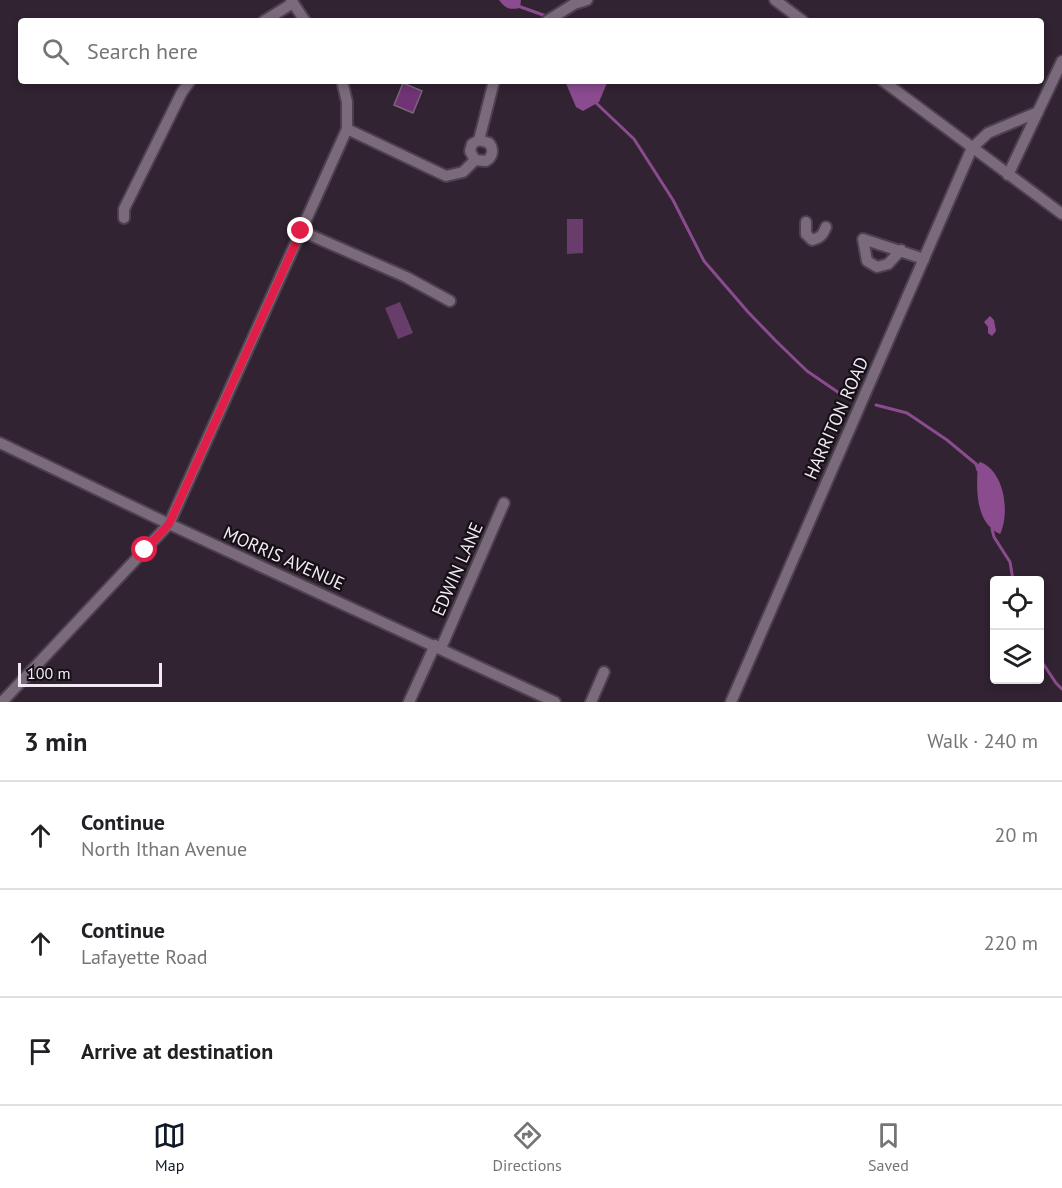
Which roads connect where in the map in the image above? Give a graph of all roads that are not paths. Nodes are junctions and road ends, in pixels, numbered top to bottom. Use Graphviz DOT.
graph roads {
  1 [pos="587,0"];
  2 [pos="775,0"];
  3 [pos="292,1"];
  4 [pos="268,18"];
  5 [pos="303,18"];
  6 [pos="553,18"];
  7 [pos="799,18"];
  8 [pos="1062,61"];
  9 [pos="188,84"];
  10 [pos="343,84"];
  11 [pos="494,84"];
  12 [pos="887,84"];
  13 [pos="1038,112"];
  14 [pos="347,129"];
  15 [pos="478,140"];
  16 [pos="972,148"];
  17 [pos="475,160"];
  18 [pos="1008,175"];
  19 [pos="1062,214"];
  20 [pos="123,219"];
  21 [pos="806,222"];
  22 [pos="826,227"];
  23 [pos="301,231"];
  24 [pos="901,250"];
  25 [pos="924,259"];
  26 [pos="450,301"];
  27 [pos="0,443"];
  28 [pos="504,503"];
  29 [pos="169,524"];
  30 [pos="438,647"];
  31 [pos="604,672"];
  32 [pos="2,702"];
  33 [pos="409,702"];
  34 [pos="555,702"];
  35 [pos="591,702"];
  36 [pos="731,702"];
  1 -- 6 [label="street"];
  2 -- 7 [label="street"];
  3 -- 4 [label="street"];
  3 -- 5 [label="street"];
  8 -- 13 [label="street"];
  9 -- 20 [label="street"];
  10 -- 14 [label="street"];
  11 -- 15 [label="street"];
  12 -- 16 [label="street"];
  13 -- 16 [label="street"];
  13 -- 18 [label="street"];
  14 -- 17 [label="street"];
  14 -- 23 [label="street"];
  15 -- 17 [label="street"];
  15 -- 17 [label="street"];
  16 -- 18 [label="street"];
  16 -- 25 [label="street, HARRITON ROAD"];
  18 -- 19 [label="street"];
  21 -- 22 [label="street"];
  23 -- 26 [label="street"];
  23 -- 29 [label="street"];
  24 -- 25 [label="street"];
  25 -- 36 [label="street, HARRITON ROAD"];
  27 -- 29 [label="street, MORRIS AVENUE"];
  28 -- 30 [label="street, EDWIN LANE"];
  29 -- 30 [label="street, MORRIS AVENUE"];
  29 -- 32 [label="street"];
  30 -- 33 [label="street, EDWIN LANE"];
  30 -- 34 [label="street, MORRIS AVENUE"];
  31 -- 35 [label="street"];
}
